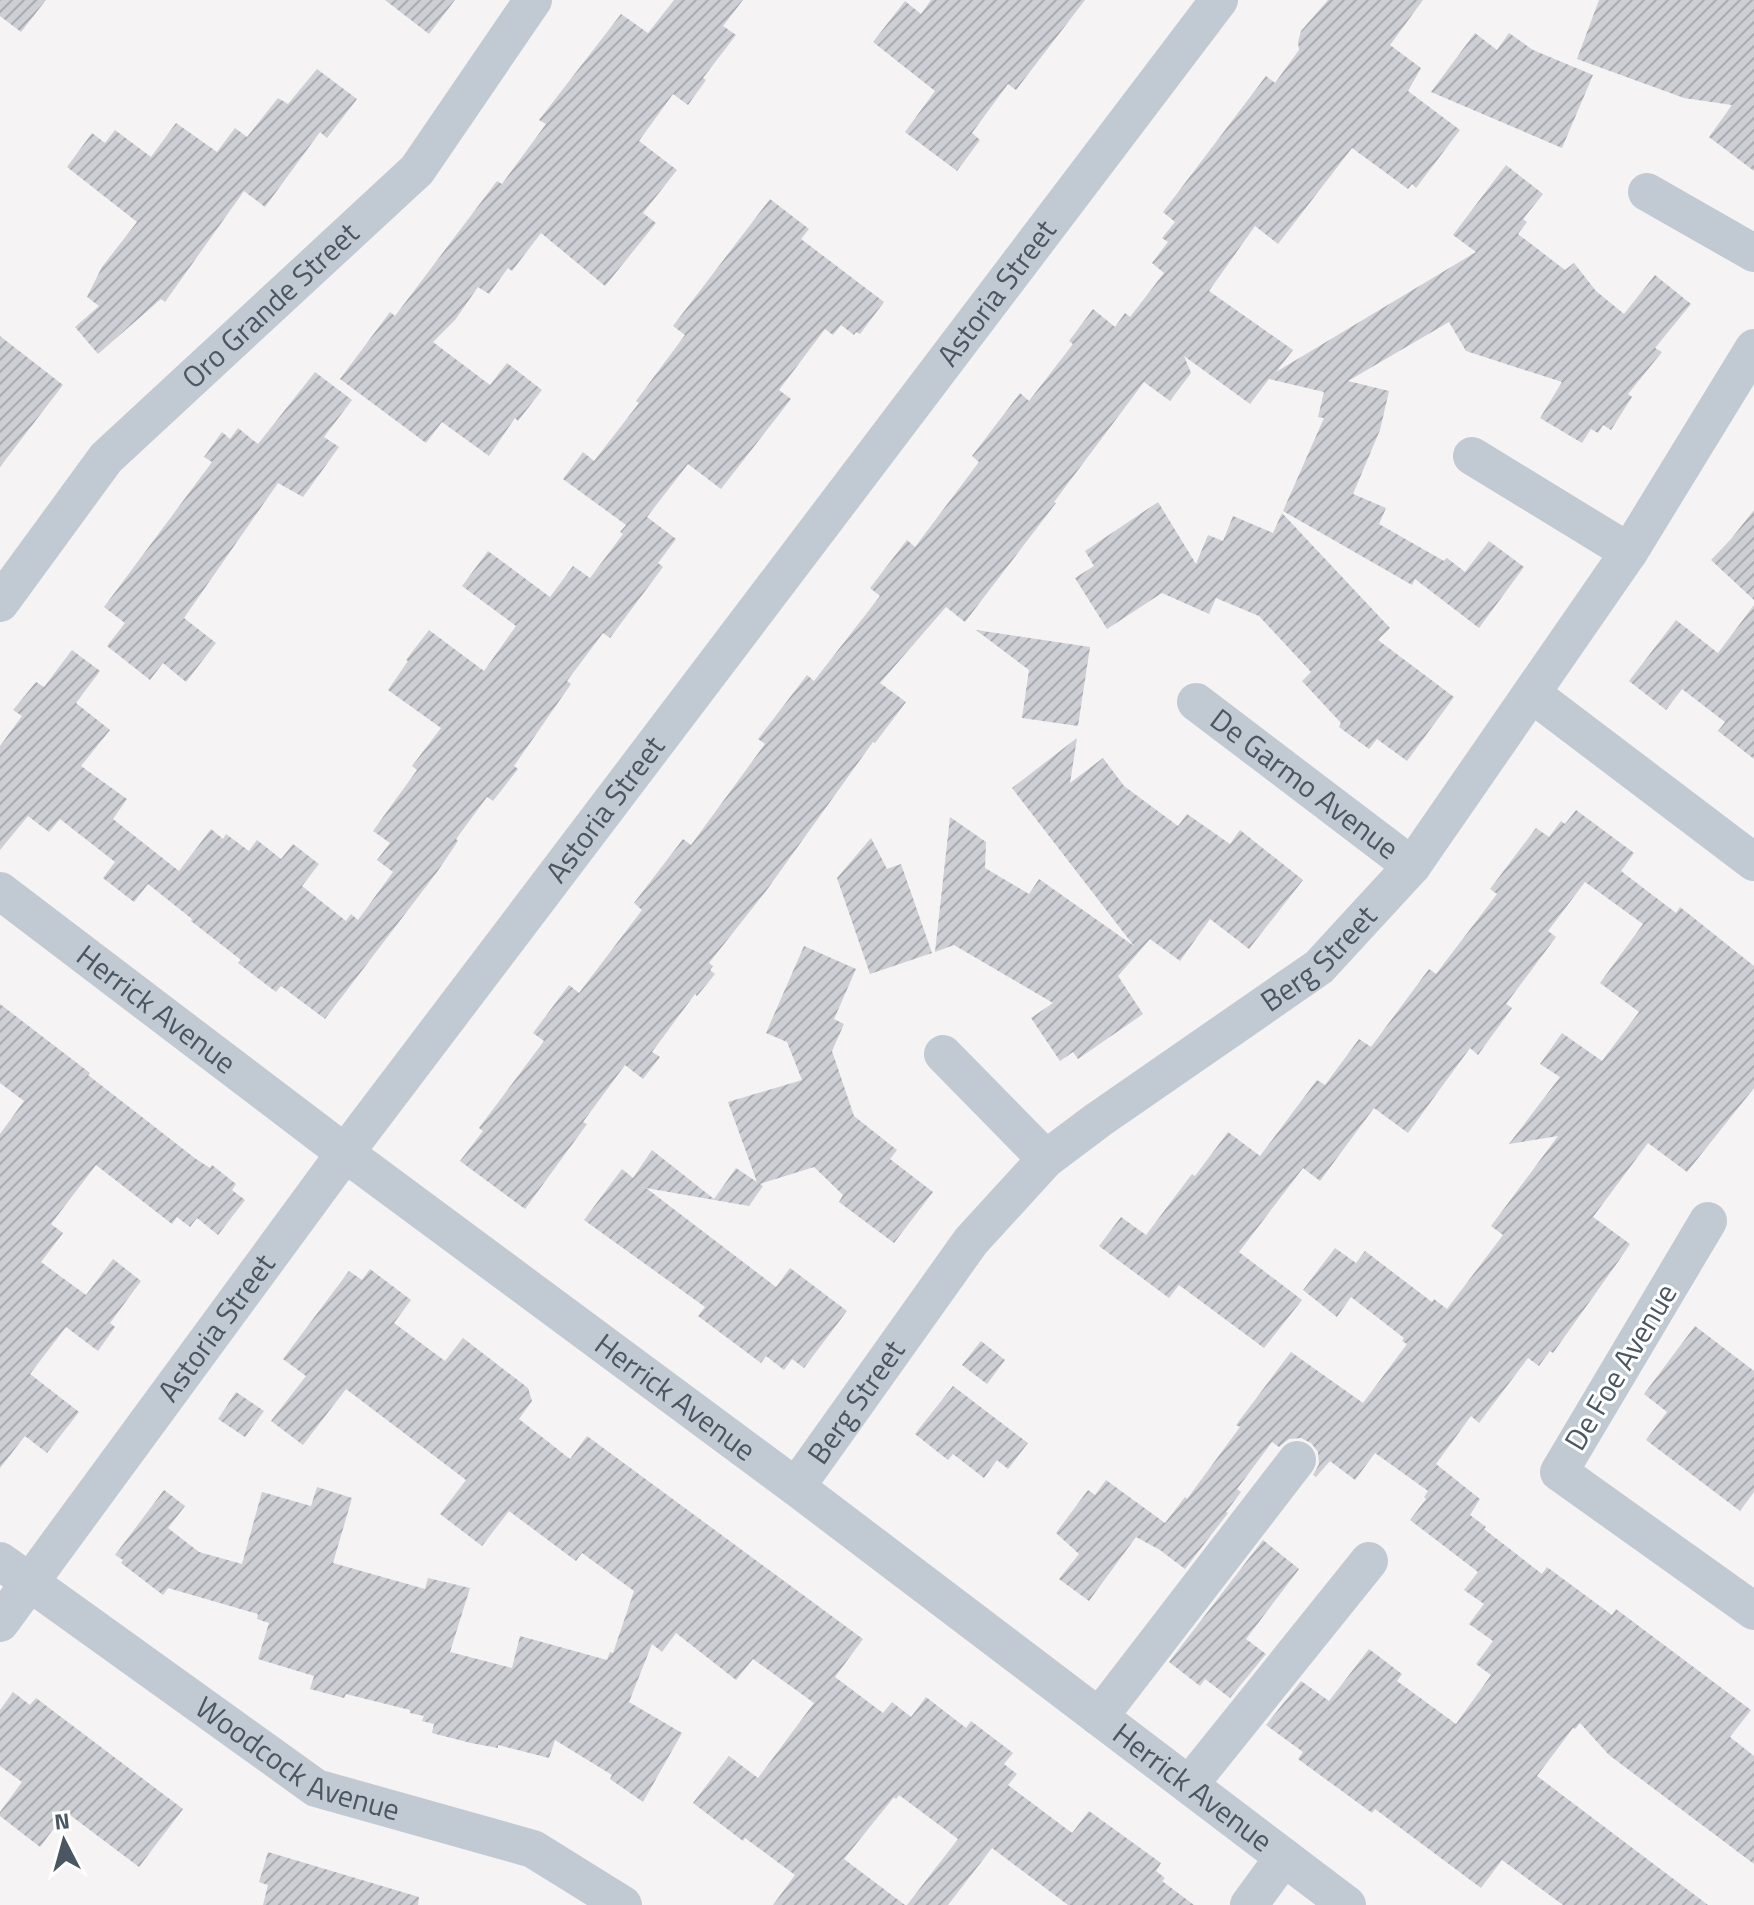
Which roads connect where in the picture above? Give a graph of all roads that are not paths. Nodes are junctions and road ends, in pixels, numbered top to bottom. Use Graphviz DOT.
graph roads {
  1 [pos="533,0"];
  2 [pos="1219,0"];
  3 [pos="1647,192"];
  4 [pos="1754,253"];
  5 [pos="1754,348"];
  6 [pos="1472,456"];
  7 [pos="1629,552"];
  8 [pos="0,603"];
  9 [pos="1532,694"];
  10 [pos="1196,702"];
  11 [pos="1754,862"];
  12 [pos="1412,866"];
  13 [pos="0,891"];
  14 [pos="943,1054"];
  15 [pos="345,1153"];
  16 [pos="1046,1159"];
  17 [pos="1708,1221"];
  18 [pos="1297,1460"];
  19 [pos="796,1487"];
  20 [pos="1369,1561"];
  21 [pos="15,1572"];
  22 [pos="1754,1611"];
  23 [pos="0,1623"];
  24 [pos="1099,1717"];
  25 [pos="1189,1785"];
  26 [pos="1284,1857"];
  27 [pos="623,1905"];
  28 [pos="1249,1905"];
  29 [pos="1347,1905"];
  1 -- 8 [label="street, Oro Grande Street"];
  2 -- 15 [label="street, Astoria Street"];
  3 -- 4 [label="street"];
  5 -- 7 [label="street, Berg Street"];
  6 -- 7 [label="street"];
  7 -- 9 [label="street, Berg Street"];
  9 -- 11 [label="street"];
  9 -- 12 [label="street, Berg Street"];
  10 -- 12 [label="street, De Garmo Avenue"];
  12 -- 16 [label="street, Berg Street"];
  13 -- 15 [label="street, Herrick Avenue"];
  14 -- 16 [label="street"];
  15 -- 19 [label="street, Herrick Avenue"];
  15 -- 21 [label="street, Astoria Street"];
  16 -- 19 [label="street, Berg Street"];
  17 -- 22 [label="street, De Foe Avenue"];
  18 -- 24 [label="street"];
  19 -- 24 [label="street, Herrick Avenue"];
  20 -- 25 [label="street"];
  21 -- 23 [label="street, Astoria Street"];
  21 -- 27 [label="street, Woodcock Avenue"];
  24 -- 25 [label="street, Herrick Avenue"];
  25 -- 26 [label="street, Herrick Avenue"];
  26 -- 28 [label="street"];
  26 -- 29 [label="street, Herrick Avenue"];
}
